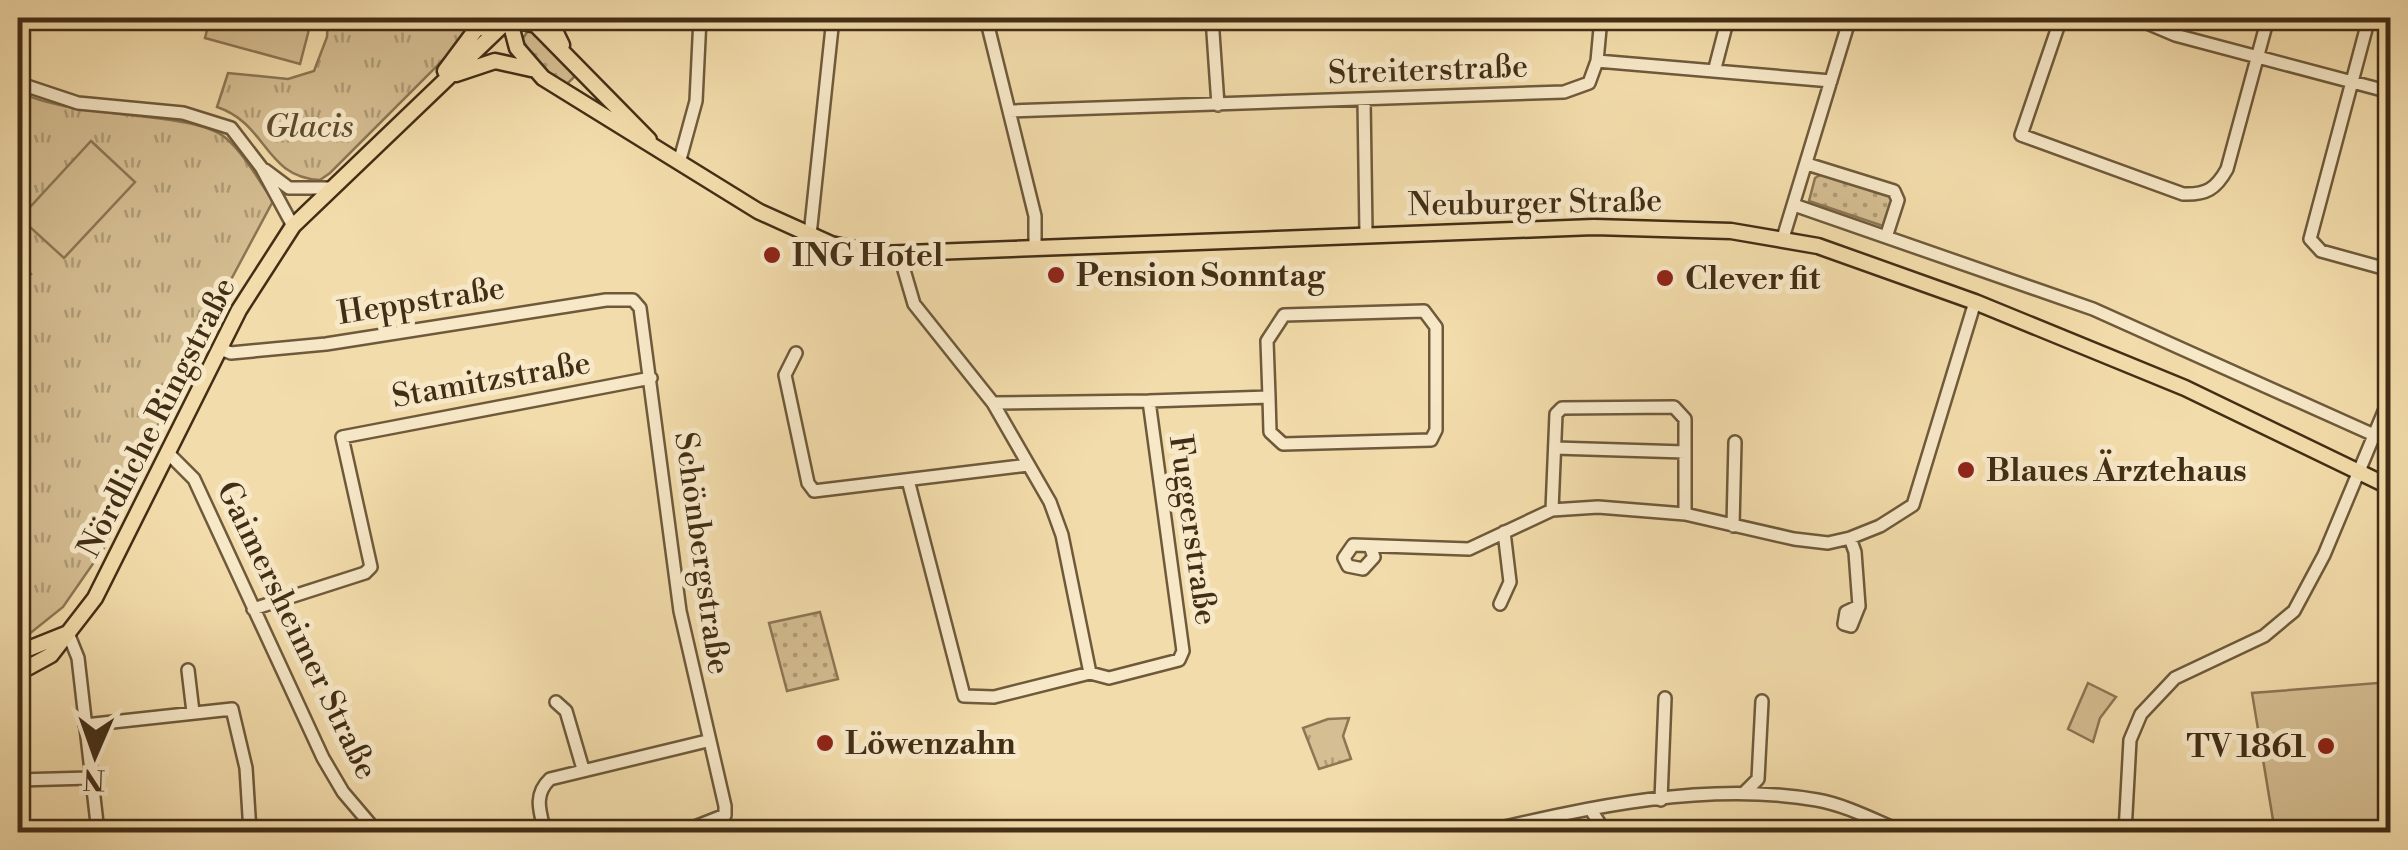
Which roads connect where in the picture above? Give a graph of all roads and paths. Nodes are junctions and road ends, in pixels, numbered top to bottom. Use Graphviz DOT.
graph roads {
  1 [pos="509,18"];
  2 [pos="549,18"];
  3 [pos="700,18"];
  4 [pos="833,18"];
  5 [pos="986,18"];
  6 [pos="1212,18"];
  7 [pos="1601,18"];
  8 [pos="1728,18"];
  9 [pos="1850,18"];
  10 [pos="2061,18"];
  11 [pos="2135,18"];
  12 [pos="2268,18"];
  13 [pos="2370,18"];
  14 [pos="481,23"];
  15 [pos="564,50"];
  16 [pos="2258,56"];
  17 [pos="1597,62"];
  18 [pos="1714,68"];
  19 [pos="534,70"];
  20 [pos="451,76"];
  21 [pos="18,80"];
  22 [pos="592,80"];
  23 [pos="1831,81"];
  24 [pos="2351,81"];
  25 [pos="2390,92"];
  26 [pos="426,96"];
  27 [pos="574,98"];
  28 [pos="1364,100"];
  29 [pos="1218,104"];
  30 [pos="1009,110"];
  31 [pos="656,148"];
  32 [pos="678,163"];
  33 [pos="1806,164"];
  34 [pos="262,168"];
  35 [pos="330,188"];
  36 [pos="1794,204"];
  37 [pos="293,226"];
  38 [pos="1366,232"];
  39 [pos="1887,234"];
  40 [pos="810,235"];
  41 [pos="1783,238"];
  42 [pos="1034,246"];
  43 [pos="898,253"];
  44 [pos="2390,270"];
  45 [pos="632,300"];
  46 [pos="1974,302"];
  47 [pos="220,349"];
  48 [pos="796,353"];
  49 [pos="651,378"];
  50 [pos="1268,397"];
  51 [pos="2390,397"];
  52 [pos="1149,401"];
  53 [pos="993,403"];
  54 [pos="2374,436"];
  55 [pos="1734,442"];
  56 [pos="1555,448"];
  57 [pos="1685,452"];
  58 [pos="168,454"];
  59 [pos="1028,465"];
  60 [pos="2358,472"];
  61 [pos="908,480"];
  62 [pos="2390,487"];
  63 [pos="1552,510"];
  64 [pos="1685,514"];
  65 [pos="1733,526"];
  66 [pos="1504,532"];
  67 [pos="1850,538"];
  68 [pos="1372,549"];
  69 [pos="1500,604"];
  70 [pos="1859,606"];
  71 [pos="252,609"];
  72 [pos="68,632"];
  73 [pos="18,653"];
  74 [pos="188,670"];
  75 [pos="18,673"];
  76 [pos="1090,673"];
  77 [pos="1666,698"];
  78 [pos="1762,701"];
  79 [pos="556,702"];
  80 [pos="193,712"];
  81 [pos="85,725"];
  82 [pos="707,741"];
  83 [pos="583,770"];
  84 [pos="90,778"];
  85 [pos="18,780"];
  86 [pos="1744,792"];
  87 [pos="1661,800"];
  88 [pos="1591,810"];
  89 [pos="98,832"];
  90 [pos="250,832"];
  91 [pos="376,832"];
  92 [pos="545,832"];
  93 [pos="682,832"];
  94 [pos="1483,832"];
  95 [pos="1605,832"];
  96 [pos="1903,832"];
  97 [pos="2125,832"];
  1 -- 14 [label="main road"];
  1 -- 15 [label="main road, Neuburger Straße"];
  1 -- 19 [label="main road, Neuburger Straße"];
  1 -- 20 [label="main road"];
  2 -- 15 [label="main road, Neuburger Straße"];
  3 -- 32 [label="street"];
  4 -- 40 [label="street"];
  5 -- 30 [label="street"];
  6 -- 29 [label="street"];
  7 -- 17 [label="street"];
  8 -- 18 [label="street"];
  9 -- 23 [label="street"];
  10 -- 16 [label="street"];
  11 -- 16 [label="street"];
  12 -- 16 [label="street"];
  13 -- 24 [label="street"];
  14 -- 26 [label="main road"];
  15 -- 22 [label="main road, Neuburger Straße"];
  16 -- 24 [label="street"];
  17 -- 18 [label="street"];
  17 -- 28 [label="street, Streiterstraße"];
  18 -- 23 [label="street"];
  19 -- 20 [label="main road, Neuburger Straße"];
  19 -- 27 [label="main road, Neuburger Straße"];
  20 -- 26 [label="main road"];
  21 -- 34 [label="street"];
  22 -- 27 [label="street"];
  22 -- 31 [label="main road, Neuburger Straße"];
  23 -- 33 [label="street"];
  24 -- 25 [label="street"];
  24 -- 44 [label="street"];
  26 -- 35 [label="main road, Nördliche Ringstraße"];
  27 -- 31 [label="main road, Neuburger Straße"];
  28 -- 29 [label="street, Streiterstraße"];
  28 -- 38 [label="street"];
  29 -- 30 [label="street, Streiterstraße"];
  30 -- 42 [label="street"];
  31 -- 32 [label="main road, Neuburger Straße"];
  32 -- 40 [label="main road, Neuburger Straße"];
  33 -- 36 [label="street"];
  33 -- 39 [label="street"];
  34 -- 35 [label="street"];
  34 -- 37 [label="street"];
  35 -- 37 [label="main road, Nördliche Ringstraße"];
  36 -- 39 [label="street"];
  36 -- 41 [label="street"];
  37 -- 47 [label="main road, Nördliche Ringstraße"];
  38 -- 41 [label="main road, Neuburger Straße"];
  38 -- 42 [label="main road, Neuburger Straße"];
  39 -- 54 [label="street"];
  40 -- 43 [label="main road, Neuburger Straße"];
  41 -- 46 [label="main road, Neuburger Straße"];
  42 -- 43 [label="main road, Neuburger Straße"];
  43 -- 53 [label="street"];
  45 -- 47 [label="street, Heppstraße"];
  45 -- 49 [label="street, Schönbergstraße"];
  46 -- 60 [label="main road, Neuburger Straße"];
  46 -- 67 [label="street"];
  47 -- 58 [label="main road, Nördliche Ringstraße"];
  48 -- 61 [label="street"];
  49 -- 71 [label="street, Stamitzstraße"];
  49 -- 82 [label="street, Schönbergstraße"];
  50 -- 50 [label="street"];
  50 -- 52 [label="street"];
  51 -- 54 [label="street"];
  52 -- 53 [label="street, Fuggerstraße"];
  52 -- 76 [label="street, Fuggerstraße"];
  53 -- 59 [label="street"];
  54 -- 60 [label="street"];
  55 -- 65 [label="street"];
  56 -- 57 [label="street"];
  56 -- 57 [label="street"];
  56 -- 63 [label="street"];
  57 -- 64 [label="street"];
  58 -- 71 [label="street, Gaimersheimer Straße"];
  58 -- 72 [label="main road, Nördliche Ringstraße"];
  59 -- 61 [label="street"];
  59 -- 76 [label="street"];
  60 -- 62 [label="main road, Neuburger Straße"];
  60 -- 97 [label="street"];
  61 -- 76 [label="street, Fuggerstraße"];
  63 -- 64 [label="street"];
  63 -- 66 [label="street"];
  64 -- 65 [label="street"];
  65 -- 67 [label="street"];
  66 -- 68 [label="street"];
  66 -- 69 [label="street"];
  67 -- 70 [label="street"];
  71 -- 91 [label="street, Gaimersheimer Straße"];
  72 -- 73 [label="main road"];
  72 -- 75 [label="main road, Nördliche Ringstraße"];
  72 -- 81 [label="street"];
  74 -- 80 [label="street"];
  77 -- 87 [label="street"];
  78 -- 86 [label="street"];
  79 -- 83 [label="street"];
  80 -- 81 [label="street"];
  80 -- 90 [label="street"];
  81 -- 84 [label="street"];
  82 -- 83 [label="street"];
  82 -- 93 [label="street, Schönbergstraße"];
  83 -- 92 [label="street"];
  84 -- 85 [label="street"];
  84 -- 89 [label="street"];
  86 -- 87 [label="street"];
  86 -- 96 [label="street"];
  87 -- 88 [label="street"];
  88 -- 94 [label="street"];
  88 -- 95 [label="street"];
}
